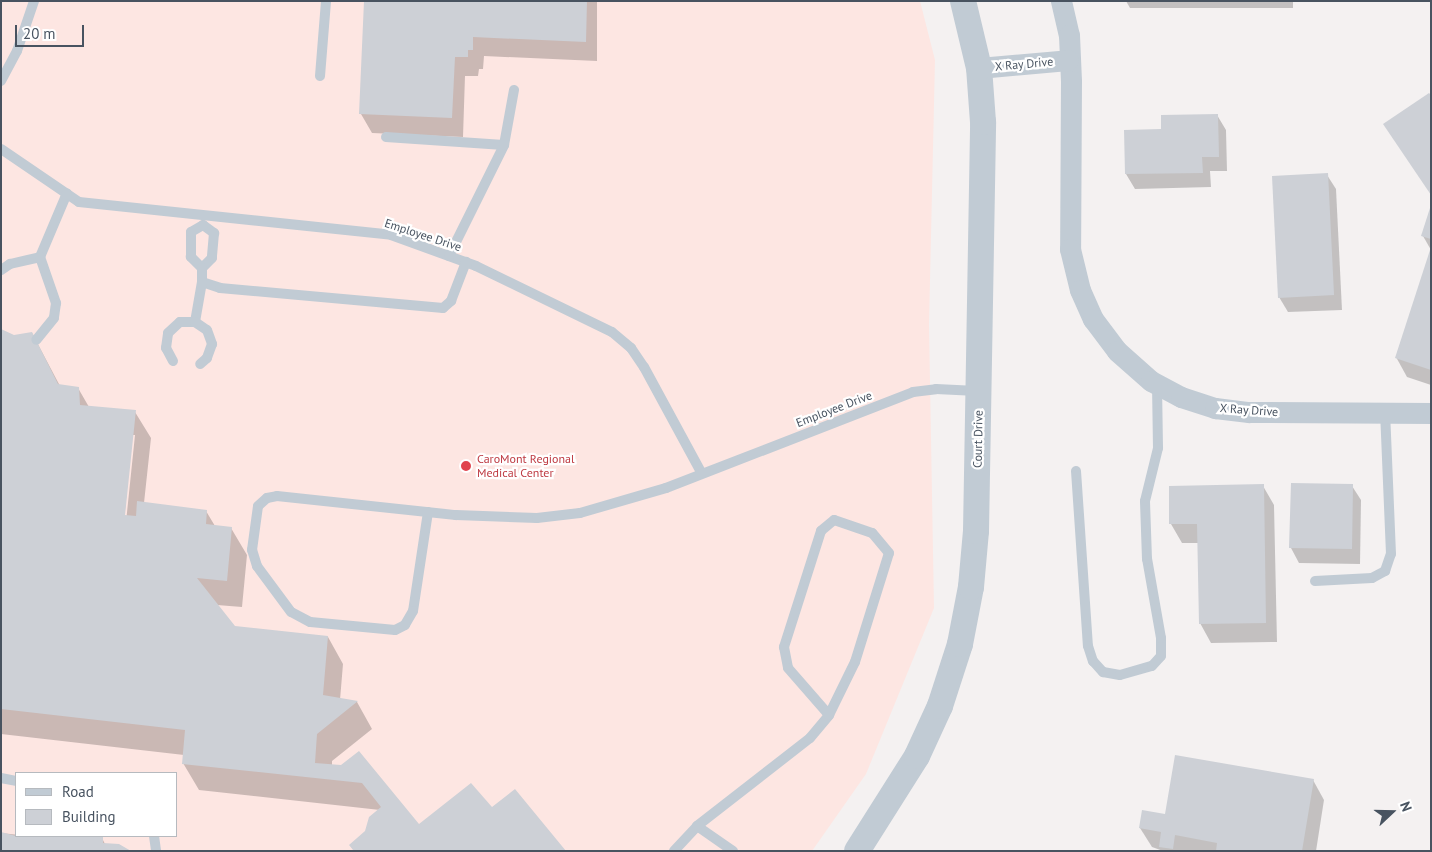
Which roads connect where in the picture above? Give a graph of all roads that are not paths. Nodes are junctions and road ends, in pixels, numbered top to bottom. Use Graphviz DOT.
graph roads {
  1 [pos="34,1"];
  2 [pos="326,1"];
  3 [pos="963,1"];
  4 [pos="1060,1"];
  5 [pos="1068,60"];
  6 [pos="979,68"];
  7 [pos="320,76"];
  8 [pos="1,81"];
  9 [pos="514,90"];
  10 [pos="386,137"];
  11 [pos="504,145"];
  12 [pos="1,149"];
  13 [pos="67,193"];
  14 [pos="203,220"];
  15 [pos="449,256"];
  16 [pos="40,257"];
  17 [pos="466,262"];
  18 [pos="202,268"];
  19 [pos="1,270"];
  20 [pos="202,282"];
  21 [pos="195,322"];
  22 [pos="36,340"];
  23 [pos="173,361"];
  24 [pos="200,364"];
  25 [pos="1157,384"];
  26 [pos="979,391"];
  27 [pos="1385,413"];
  28 [pos="1431,413"];
  29 [pos="1076,471"];
  30 [pos="701,472"];
  31 [pos="428,512"];
  32 [pos="1315,581"];
  33 [pos="829,715"];
  34 [pos="1,778"];
  35 [pos="15,781"];
  36 [pos="697,826"];
  37 [pos="154,837"];
  38 [pos="156,851"];
  39 [pos="674,851"];
  40 [pos="733,851"];
  41 [pos="856,851"];
  1 -- 8 [label="lane"];
  2 -- 7 [label="lane"];
  3 -- 6 [label="street, Court Drive"];
  4 -- 5 [label="street, X Ray Drive"];
  5 -- 6 [label="street, X Ray Drive"];
  5 -- 25 [label="street, X Ray Drive"];
  6 -- 26 [label="street, Court Drive"];
  9 -- 11 [label="lane"];
  10 -- 11 [label="lane"];
  11 -- 15 [label="lane"];
  12 -- 13 [label="lane, Employee Drive"];
  13 -- 14 [label="lane, Employee Drive"];
  13 -- 16 [label="lane"];
  14 -- 15 [label="lane, Employee Drive"];
  14 -- 18 [label="lane"];
  14 -- 18 [label="lane"];
  15 -- 17 [label="lane, Employee Drive"];
  16 -- 19 [label="lane"];
  16 -- 22 [label="lane"];
  17 -- 20 [label="lane"];
  17 -- 30 [label="lane, Employee Drive"];
  18 -- 20 [label="lane"];
  20 -- 21 [label="lane"];
  21 -- 23 [label="lane"];
  21 -- 24 [label="lane"];
  25 -- 27 [label="street, X Ray Drive"];
  25 -- 29 [label="lane"];
  26 -- 30 [label="lane, Employee Drive"];
  26 -- 41 [label="street, Court Drive"];
  27 -- 28 [label="street, X Ray Drive"];
  27 -- 32 [label="lane"];
  30 -- 31 [label="lane, Employee Drive"];
  31 -- 31 [label="lane, Employee Drive"];
  33 -- 33 [label="lane"];
  33 -- 36 [label="lane"];
  34 -- 35 [label="lane"];
  36 -- 39 [label="lane"];
  36 -- 40 [label="lane"];
  37 -- 38 [label="lane"];
}
